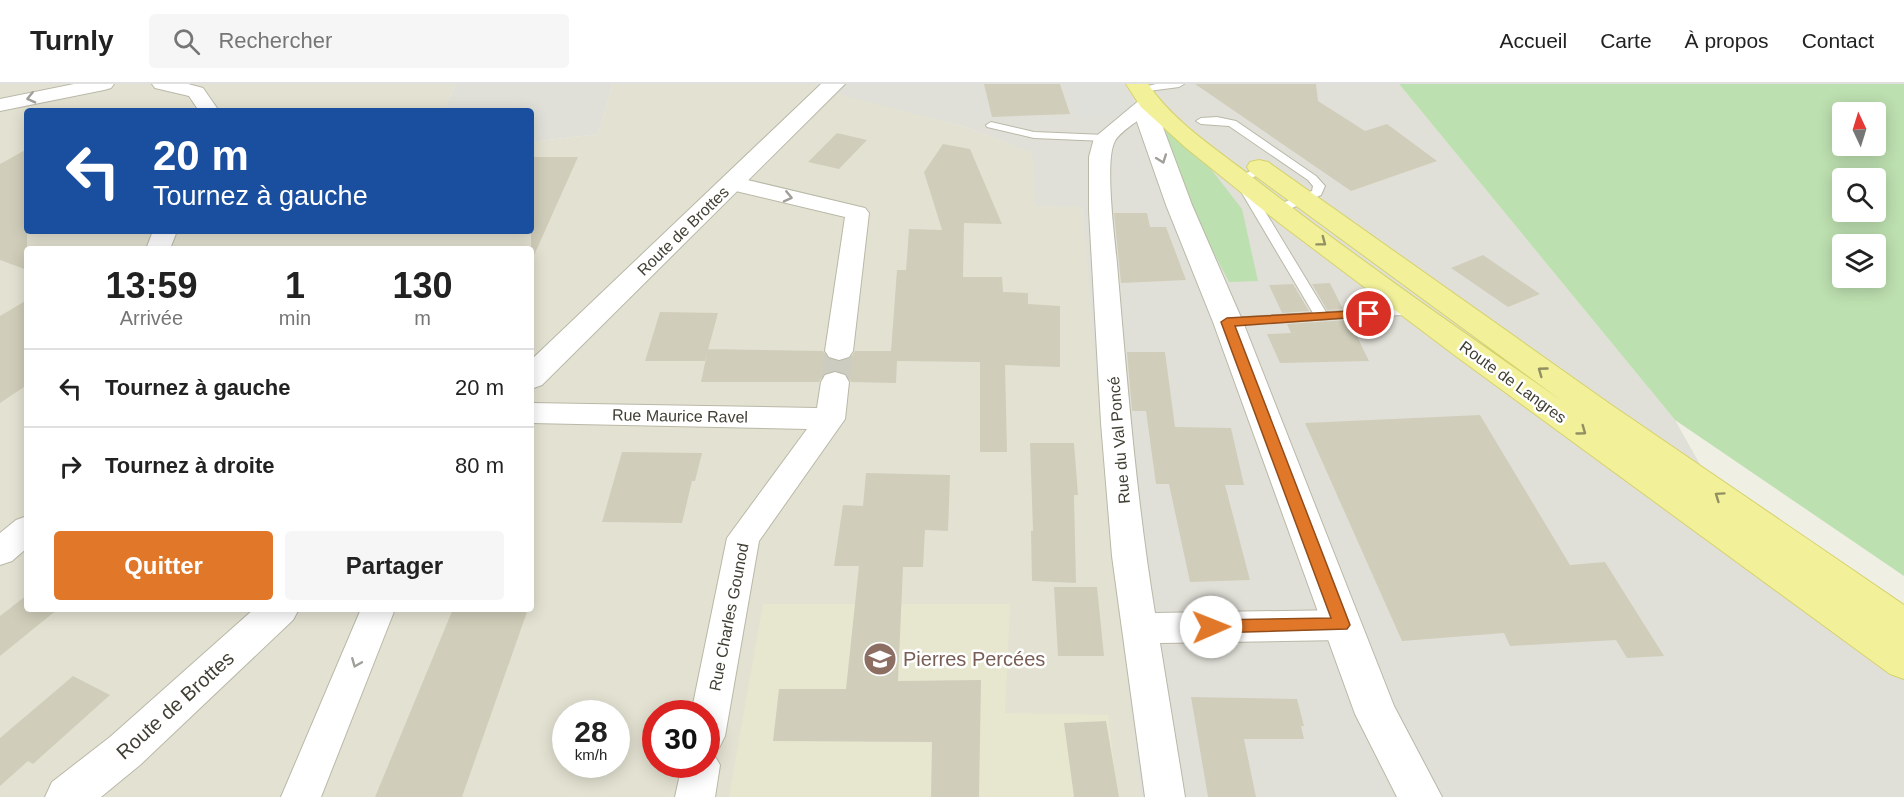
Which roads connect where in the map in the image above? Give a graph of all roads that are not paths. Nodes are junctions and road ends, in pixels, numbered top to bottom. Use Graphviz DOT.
graph roads {
  1 [pos="104,84"];
  2 [pos="162,84"];
  3 [pos="834,84"];
  4 [pos="1156,88"];
  5 [pos="0,105"];
  6 [pos="207,108"];
  7 [pos="991,125"];
  8 [pos="1209,128"];
  9 [pos="1105,138"];
  10 [pos="1250,174"];
  11 [pos="732,183"];
  12 [pos="1291,204"];
  13 [pos="1416,311"];
  14 [pos="1322,316"];
  15 [pos="1227,322"];
  16 [pos="839,351"];
  17 [pos="534,375"];
  18 [pos="835,382"];
  19 [pos="534,413"];
  20 [pos="830,419"];
  21 [pos="1714,526"];
  22 [pos="24,531"];
  23 [pos="0,552"];
  24 [pos="277,612"];
  25 [pos="377,612"];
  26 [pos="1342,625"];
  27 [pos="1904,626"];
  28 [pos="1140,628"];
  29 [pos="1904,642"];
  30 [pos="1904,662"];
  31 [pos="713,700"];
  32 [pos="699,778"];
  33 [pos="67,797"];
  34 [pos="301,797"];
  35 [pos="695,797"];
  36 [pos="1166,797"];
  37 [pos="1420,797"];
  1 -- 5 [label="street, one-way"];
  2 -- 6 [label="street"];
  3 -- 11 [label="street, Route de Brottes"];
  4 -- 8 [label="main road"];
  4 -- 9 [label="street"];
  4 -- 10 [label="main road, Route de Langres"];
  4 -- 15 [label="street, one-way"];
  7 -- 9 [label="lane"];
  8 -- 10 [label="main road"];
  8 -- 12 [label="lane"];
  9 -- 28 [label="street, Rue du Val Poncé"];
  10 -- 12 [label="main road, Route de Langres"];
  10 -- 14 [label="lane"];
  11 -- 16 [label="street, one-way"];
  11 -- 17 [label="street, Route de Brottes"];
  12 -- 13 [label="main road, Route de Langres, one-way"];
  27 -- 12 [label="main road, one-way"];
  13 -- 14 [label="lane"];
  13 -- 21 [label="main road, Route de Langres, one-way"];
  14 -- 15 [label="lane"];
  15 -- 26 [label="street"];
  18 -- 20 [label="street, Rue Charles Gounod"];
  19 -- 20 [label="street, Rue Maurice Ravel"];
  20 -- 31 [label="street, Rue Charles Gounod"];
  21 -- 29 [label="lane"];
  21 -- 30 [label="main road, Route de Langres"];
  22 -- 23 [label="street"];
  24 -- 33 [label="street, Route de Brottes"];
  25 -- 34 [label="street, one-way"];
  26 -- 28 [label="street"];
  26 -- 37 [label="street"];
  28 -- 36 [label="street, Rue du Val Poncé"];
  32 -- 35 [label="street"];
}
